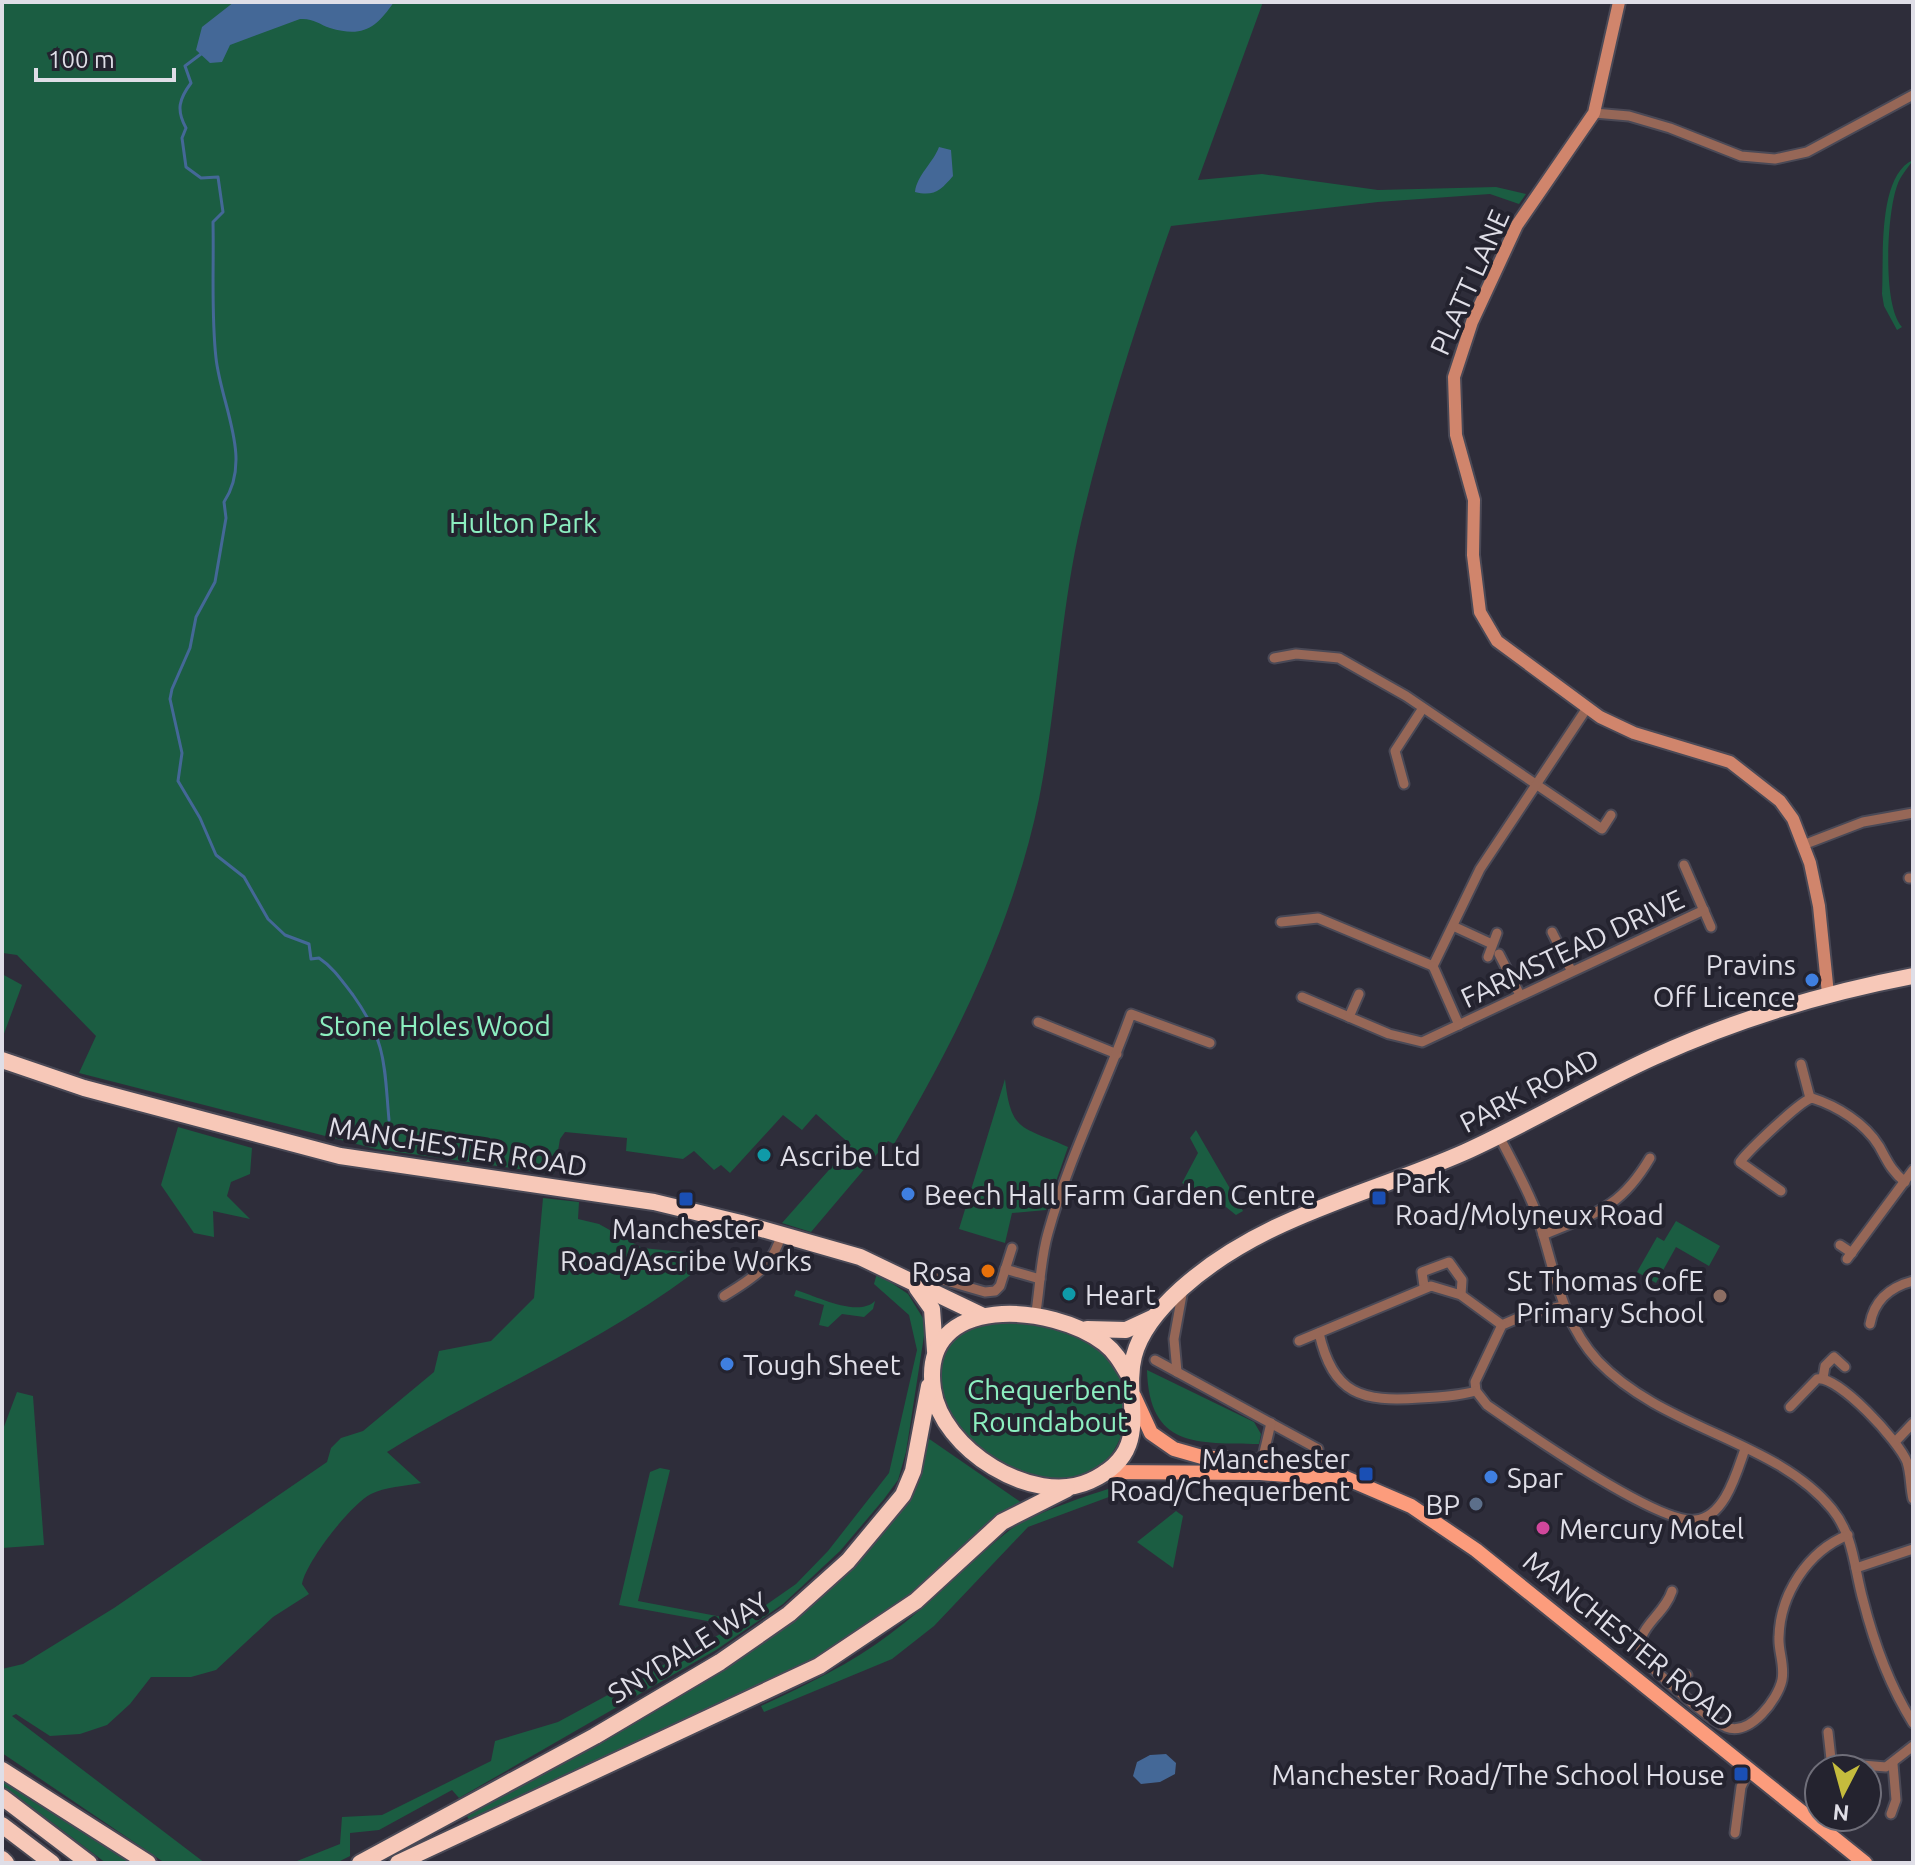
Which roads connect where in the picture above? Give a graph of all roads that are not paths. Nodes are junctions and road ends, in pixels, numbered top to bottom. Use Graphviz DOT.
graph roads {
  1 [pos="1619,2"];
  2 [pos="1913,95"];
  3 [pos="1594,113"];
  4 [pos="1274,658"];
  5 [pos="1423,708"];
  6 [pos="1587,708"];
  7 [pos="1404,784"];
  8 [pos="1536,787"];
  9 [pos="1913,813"];
  10 [pos="1611,815"];
  11 [pos="1803,845"];
  12 [pos="1684,865"];
  13 [pos="1704,910"];
  14 [pos="1281,922"];
  15 [pos="1453,926"];
  16 [pos="1711,927"];
  17 [pos="1497,933"];
  18 [pos="1558,935"];
  19 [pos="1492,944"];
  20 [pos="1433,966"];
  21 [pos="1571,970"];
  22 [pos="1913,976"];
  23 [pos="1359,994"];
  24 [pos="1828,994"];
  25 [pos="1520,995"];
  26 [pos="1302,997"];
  27 [pos="1349,1017"];
  28 [pos="1038,1022"];
  29 [pos="1459,1025"];
  30 [pos="1210,1043"];
  31 [pos="1117,1054"];
  32 [pos="2,1060"];
  33 [pos="1801,1064"];
  34 [pos="1810,1098"];
  35 [pos="1499,1136"];
  36 [pos="1651,1158"];
  37 [pos="1913,1170"];
  38 [pos="1905,1182"];
  39 [pos="1781,1191"];
  40 [pos="781,1235"];
  41 [pos="1543,1235"];
  42 [pos="1840,1245"];
  43 [pos="1012,1248"];
  44 [pos="1005,1269"];
  45 [pos="933,1277"];
  46 [pos="906,1278"];
  47 [pos="1040,1279"];
  48 [pos="1913,1281"];
  49 [pos="1184,1286"];
  50 [pos="1424,1286"];
  51 [pos="1461,1295"];
  52 [pos="724,1296"];
  53 [pos="1563,1306"];
  54 [pos="981,1315"];
  55 [pos="1153,1317"];
  56 [pos="1035,1318"];
  57 [pos="1870,1324"];
  58 [pos="1502,1325"];
  59 [pos="1069,1326"];
  60 [pos="1319,1333"];
  61 [pos="1299,1341"];
  62 [pos="934,1356"];
  63 [pos="1155,1360"];
  64 [pos="1845,1367"];
  65 [pos="1177,1372"];
  66 [pos="931,1374"];
  67 [pos="1823,1378"];
  68 [pos="1133,1388"];
  69 [pos="1476,1391"];
  70 [pos="1790,1407"];
  71 [pos="1271,1423"];
  72 [pos="1913,1423"];
  73 [pos="1895,1442"];
  74 [pos="1318,1449"];
  75 [pos="1745,1449"];
  76 [pos="1260,1466"];
  77 [pos="1104,1472"];
  78 [pos="1072,1487"];
  79 [pos="1913,1499"];
  80 [pos="1848,1535"];
  81 [pos="1913,1549"];
  82 [pos="1856,1568"];
  83 [pos="1672,1591"];
  84 [pos="1687,1675"];
  85 [pos="1679,1689"];
  86 [pos="1913,1723"];
  87 [pos="1828,1732"];
  88 [pos="1913,1746"];
  89 [pos="1893,1764"];
  90 [pos="2,1770"];
  91 [pos="1749,1770"];
  92 [pos="2,1797"];
  93 [pos="1891,1814"];
  94 [pos="2,1825"];
  95 [pos="1735,1833"];
  96 [pos="52,1863"];
  97 [pos="89,1863"];
  98 [pos="148,1863"];
  99 [pos="360,1863"];
  100 [pos="398,1863"];
  101 [pos="1865,1863"];
  1 -- 3 [label="street, PLATT LANE"];
  2 -- 3 [label="street"];
  3 -- 6 [label="street, PLATT LANE"];
  4 -- 5 [label="street"];
  5 -- 7 [label="street"];
  5 -- 8 [label="street"];
  6 -- 8 [label="street"];
  6 -- 11 [label="street, PLATT LANE"];
  8 -- 10 [label="street"];
  8 -- 15 [label="street"];
  9 -- 11 [label="street"];
  11 -- 24 [label="street, PLATT LANE"];
  12 -- 13 [label="street, FARMSTEAD DRIVE"];
  13 -- 16 [label="street, FARMSTEAD DRIVE"];
  13 -- 21 [label="street, FARMSTEAD DRIVE"];
  14 -- 20 [label="street"];
  15 -- 19 [label="street"];
  15 -- 20 [label="street"];
  17 -- 19 [label="street"];
  18 -- 21 [label="street"];
  19 -- 25 [label="street"];
  20 -- 29 [label="street, FARMSTEAD DRIVE"];
  21 -- 25 [label="street, FARMSTEAD DRIVE"];
  22 -- 24 [label="highway, PARK ROAD"];
  23 -- 27 [label="street"];
  24 -- 35 [label="highway, PARK ROAD"];
  25 -- 29 [label="street, FARMSTEAD DRIVE"];
  26 -- 27 [label="street, FARMSTEAD DRIVE"];
  27 -- 29 [label="street, FARMSTEAD DRIVE"];
  28 -- 31 [label="street"];
  30 -- 31 [label="street"];
  31 -- 47 [label="street"];
  32 -- 40 [label="highway, MANCHESTER ROAD"];
  33 -- 34 [label="street"];
  34 -- 38 [label="street"];
  34 -- 39 [label="street"];
  35 -- 41 [label="street"];
  35 -- 49 [label="highway, PARK ROAD"];
  36 -- 41 [label="street"];
  37 -- 38 [label="street"];
  38 -- 42 [label="street"];
  40 -- 46 [label="highway, MANCHESTER ROAD"];
  40 -- 52 [label="street"];
  41 -- 53 [label="street"];
  43 -- 44 [label="street"];
  44 -- 45 [label="street"];
  44 -- 47 [label="street"];
  46 -- 54 [label="highway, MANCHESTER ROAD"];
  46 -- 62 [label="highway, MANCHESTER ROAD"];
  47 -- 56 [label="street"];
  48 -- 57 [label="street"];
  49 -- 55 [label="highway, PARK ROAD"];
  49 -- 65 [label="street"];
  50 -- 51 [label="street"];
  50 -- 51 [label="street"];
  50 -- 60 [label="street"];
  51 -- 58 [label="street"];
  53 -- 58 [label="street"];
  53 -- 75 [label="street"];
  54 -- 56 [label="highway"];
  54 -- 62 [label="highway"];
  55 -- 59 [label="highway, PARK ROAD"];
  55 -- 68 [label="highway, PARK ROAD"];
  56 -- 59 [label="highway"];
  58 -- 69 [label="street"];
  59 -- 68 [label="highway"];
  60 -- 61 [label="street"];
  60 -- 69 [label="street"];
  62 -- 66 [label="highway"];
  63 -- 65 [label="street"];
  64 -- 67 [label="street"];
  65 -- 71 [label="street"];
  66 -- 78 [label="highway"];
  66 -- 99 [label="highway, SNYDALE WAY"];
  67 -- 70 [label="street"];
  67 -- 73 [label="street"];
  68 -- 76 [label="main road, MANCHESTER ROAD"];
  68 -- 77 [label="highway"];
  69 -- 75 [label="street"];
  71 -- 74 [label="street"];
  71 -- 76 [label="street"];
  72 -- 73 [label="street"];
  73 -- 79 [label="street"];
  75 -- 80 [label="street"];
  76 -- 77 [label="main road, MANCHESTER ROAD"];
  76 -- 91 [label="main road, MANCHESTER ROAD"];
  77 -- 78 [label="highway"];
  78 -- 100 [label="highway"];
  80 -- 82 [label="street"];
  80 -- 85 [label="street"];
  81 -- 82 [label="street"];
  82 -- 86 [label="street"];
  83 -- 85 [label="street"];
  84 -- 85 [label="street"];
  87 -- 89 [label="street"];
  88 -- 89 [label="street"];
  89 -- 93 [label="street"];
  90 -- 98 [label="highway"];
  91 -- 95 [label="street"];
  91 -- 101 [label="main road, MANCHESTER ROAD"];
  92 -- 97 [label="highway"];
  94 -- 96 [label="highway"];
}
